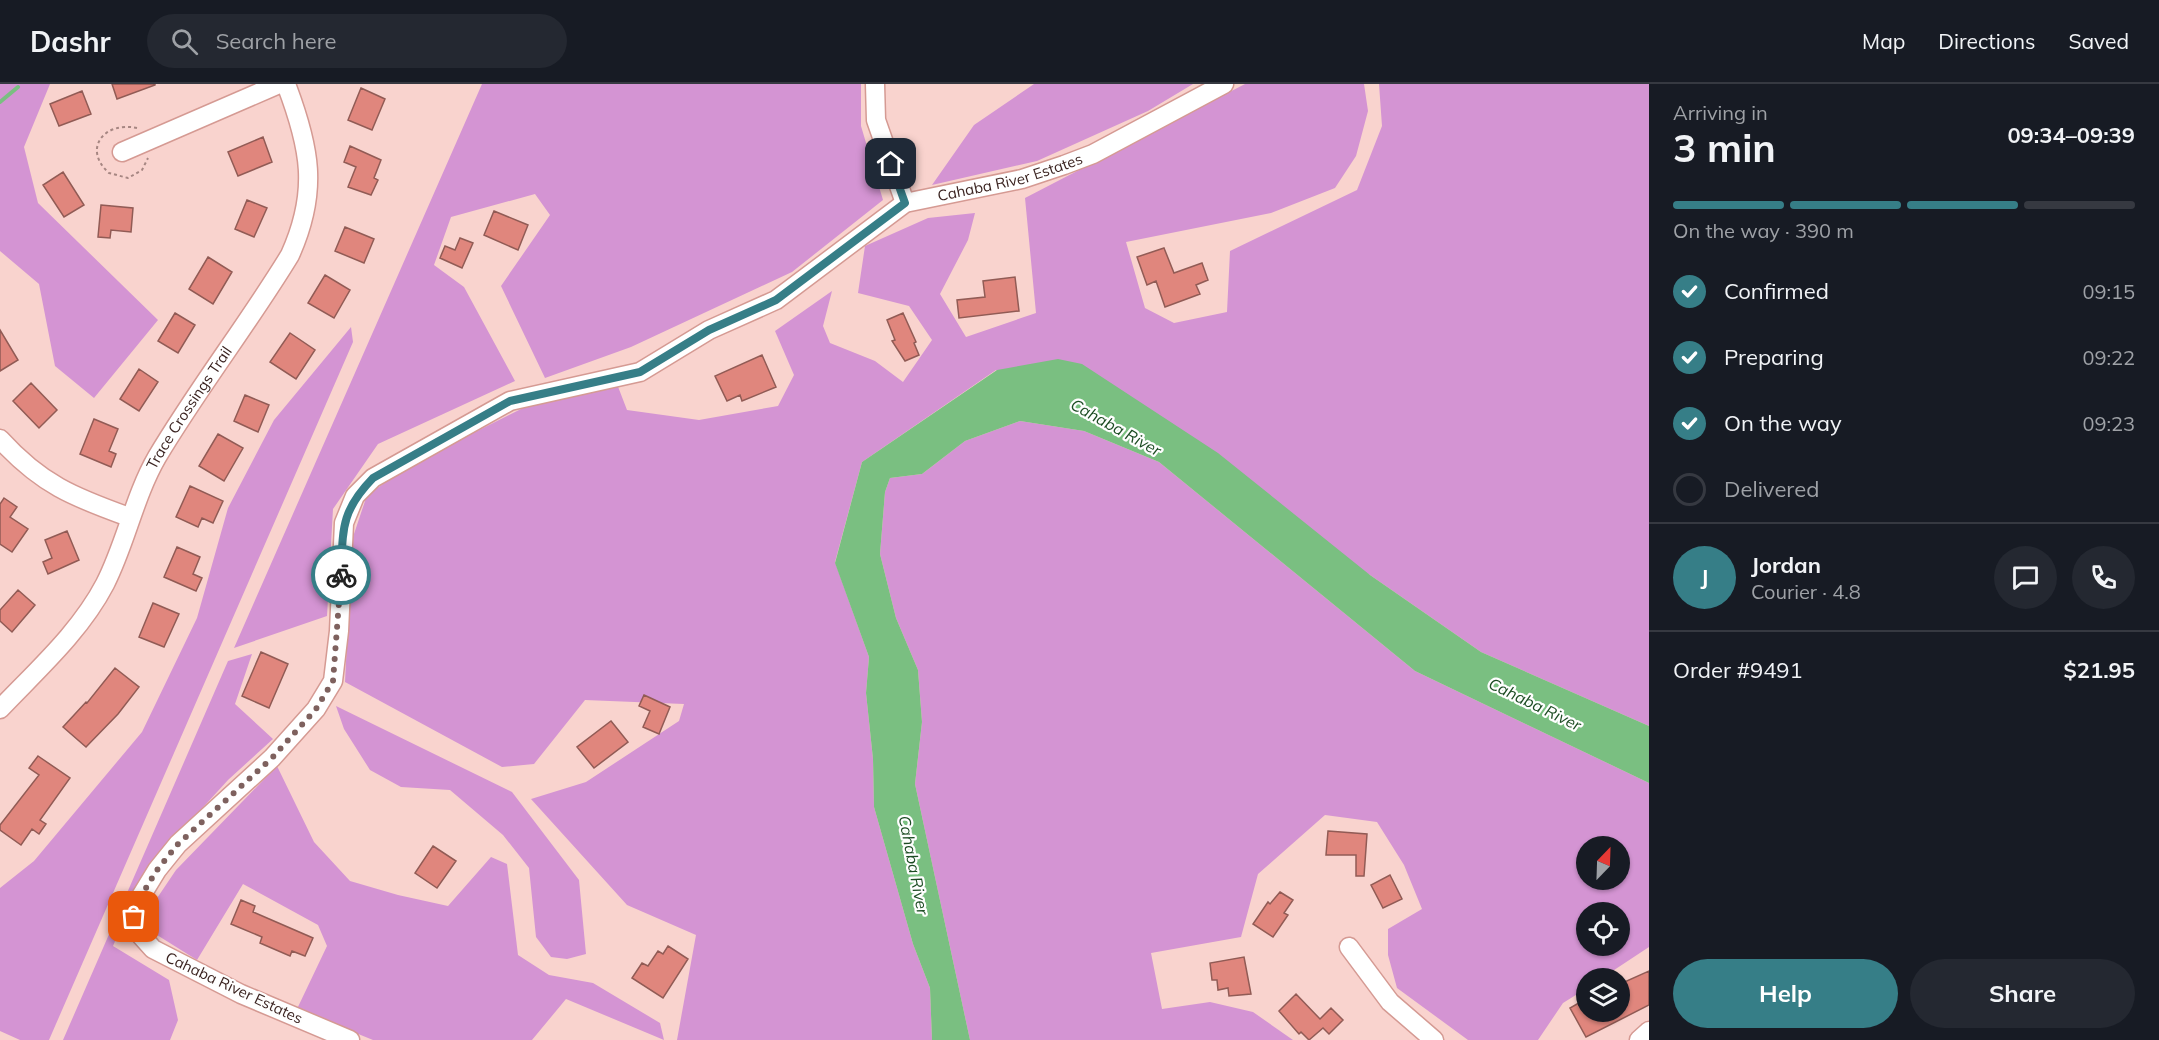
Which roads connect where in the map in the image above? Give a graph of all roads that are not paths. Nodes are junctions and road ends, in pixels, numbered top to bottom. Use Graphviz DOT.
graph roads {
  1 [pos="279,84"];
  2 [pos="286,84"];
  3 [pos="875,84"];
  4 [pos="1224,84"];
  5 [pos="122,153"];
  6 [pos="905,203"];
  7 [pos="0,439"];
  8 [pos="129,517"];
  9 [pos="0,709"];
  10 [pos="1349,947"];
  11 [pos="1649,1030"];
  12 [pos="350,1040"];
  13 [pos="1434,1040"];
  14 [pos="1639,1040"];
  1 -- 5 [label="street"];
  2 -- 8 [label="street, Trace Crossings Trail"];
  3 -- 6 [label="street"];
  4 -- 6 [label="street, Cahaba River Estates"];
  6 -- 12 [label="street, Cahaba River Estates"];
  7 -- 8 [label="street"];
  8 -- 9 [label="street, Trace Crossings Trail"];
  10 -- 13 [label="street"];
  11 -- 14 [label="street"];
}
